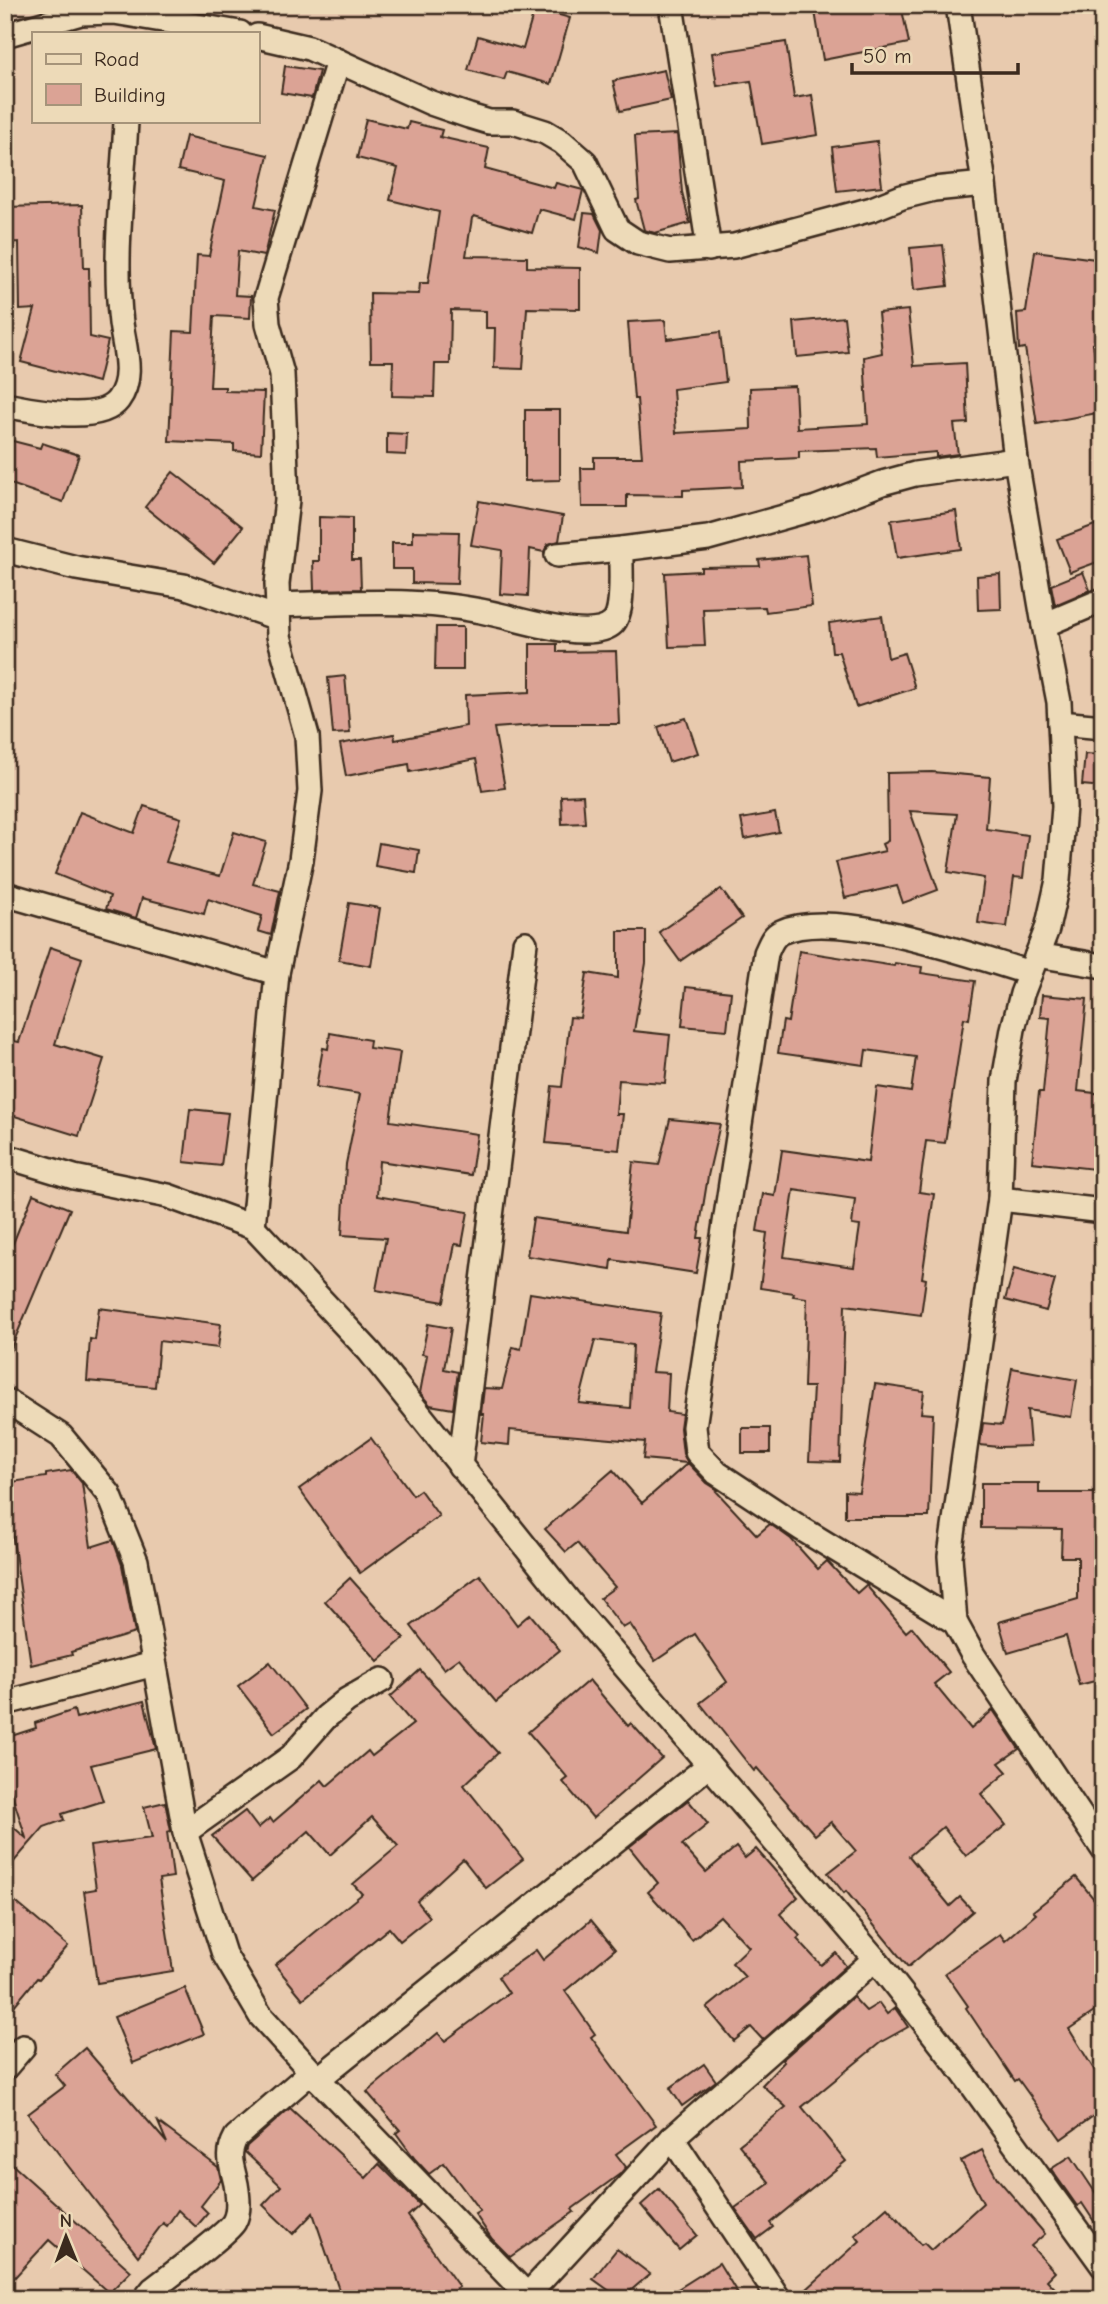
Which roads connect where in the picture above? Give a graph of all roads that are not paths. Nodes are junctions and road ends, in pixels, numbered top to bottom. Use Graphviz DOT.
graph roads {
  1 [pos="671,5"];
  2 [pos="958,5"];
  3 [pos="104,16"];
  4 [pos="232,32"];
  5 [pos="5,34"];
  6 [pos="259,36"];
  7 [pos="338,61"];
  8 [pos="126,122"];
  9 [pos="985,184"];
  10 [pos="709,249"];
  11 [pos="5,405"];
  12 [pos="1016,460"];
  13 [pos="5,550"];
  14 [pos="621,550"];
  15 [pos="557,555"];
  16 [pos="1103,600"];
  17 [pos="278,612"];
  18 [pos="1044,625"];
  19 [pos="1060,723"];
  20 [pos="1103,727"];
  21 [pos="5,894"];
  22 [pos="525,943"];
  23 [pos="1034,964"];
  24 [pos="1103,966"];
  25 [pos="277,973"];
  26 [pos="5,1156"];
  27 [pos="1000,1199"];
  28 [pos="1103,1212"];
  29 [pos="253,1227"];
  30 [pos="5,1400"];
  31 [pos="460,1466"];
  32 [pos="955,1622"];
  33 [pos="154,1664"];
  34 [pos="382,1680"];
  35 [pos="5,1703"];
  36 [pos="708,1766"];
  37 [pos="186,1832"];
  38 [pos="1103,1849"];
  39 [pos="875,1959"];
  40 [pos="23,2047"];
  41 [pos="5,2068"];
  42 [pos="315,2076"];
  43 [pos="672,2138"];
  44 [pos="1103,2266"];
  45 [pos="525,2297"];
  46 [pos="145,2299"];
  47 [pos="779,2299"];
  1 -- 10 [label="street"];
  2 -- 9 [label="street"];
  3 -- 4 [label="street"];
  3 -- 5 [label="street"];
  6 -- 7 [label="street"];
  7 -- 10 [label="street"];
  7 -- 17 [label="street"];
  8 -- 11 [label="street"];
  9 -- 10 [label="street"];
  9 -- 12 [label="street"];
  12 -- 14 [label="street"];
  12 -- 18 [label="street"];
  13 -- 17 [label="street"];
  14 -- 15 [label="street"];
  14 -- 17 [label="street"];
  16 -- 18 [label="street"];
  17 -- 25 [label="street"];
  18 -- 19 [label="street"];
  19 -- 20 [label="street"];
  19 -- 23 [label="street"];
  21 -- 25 [label="street"];
  22 -- 31 [label="street"];
  23 -- 24 [label="street"];
  23 -- 27 [label="street"];
  23 -- 32 [label="street"];
  25 -- 29 [label="street"];
  26 -- 29 [label="street"];
  27 -- 28 [label="street"];
  27 -- 32 [label="street"];
  29 -- 31 [label="street"];
  30 -- 33 [label="street"];
  31 -- 36 [label="street"];
  32 -- 38 [label="street"];
  33 -- 35 [label="street"];
  33 -- 37 [label="street"];
  34 -- 37 [label="street"];
  36 -- 39 [label="street"];
  36 -- 42 [label="street"];
  37 -- 42 [label="street"];
  39 -- 43 [label="street"];
  39 -- 44 [label="street"];
  40 -- 41 [label="street"];
  42 -- 45 [label="street"];
  42 -- 46 [label="street"];
  43 -- 45 [label="street"];
  43 -- 47 [label="street"];
}
